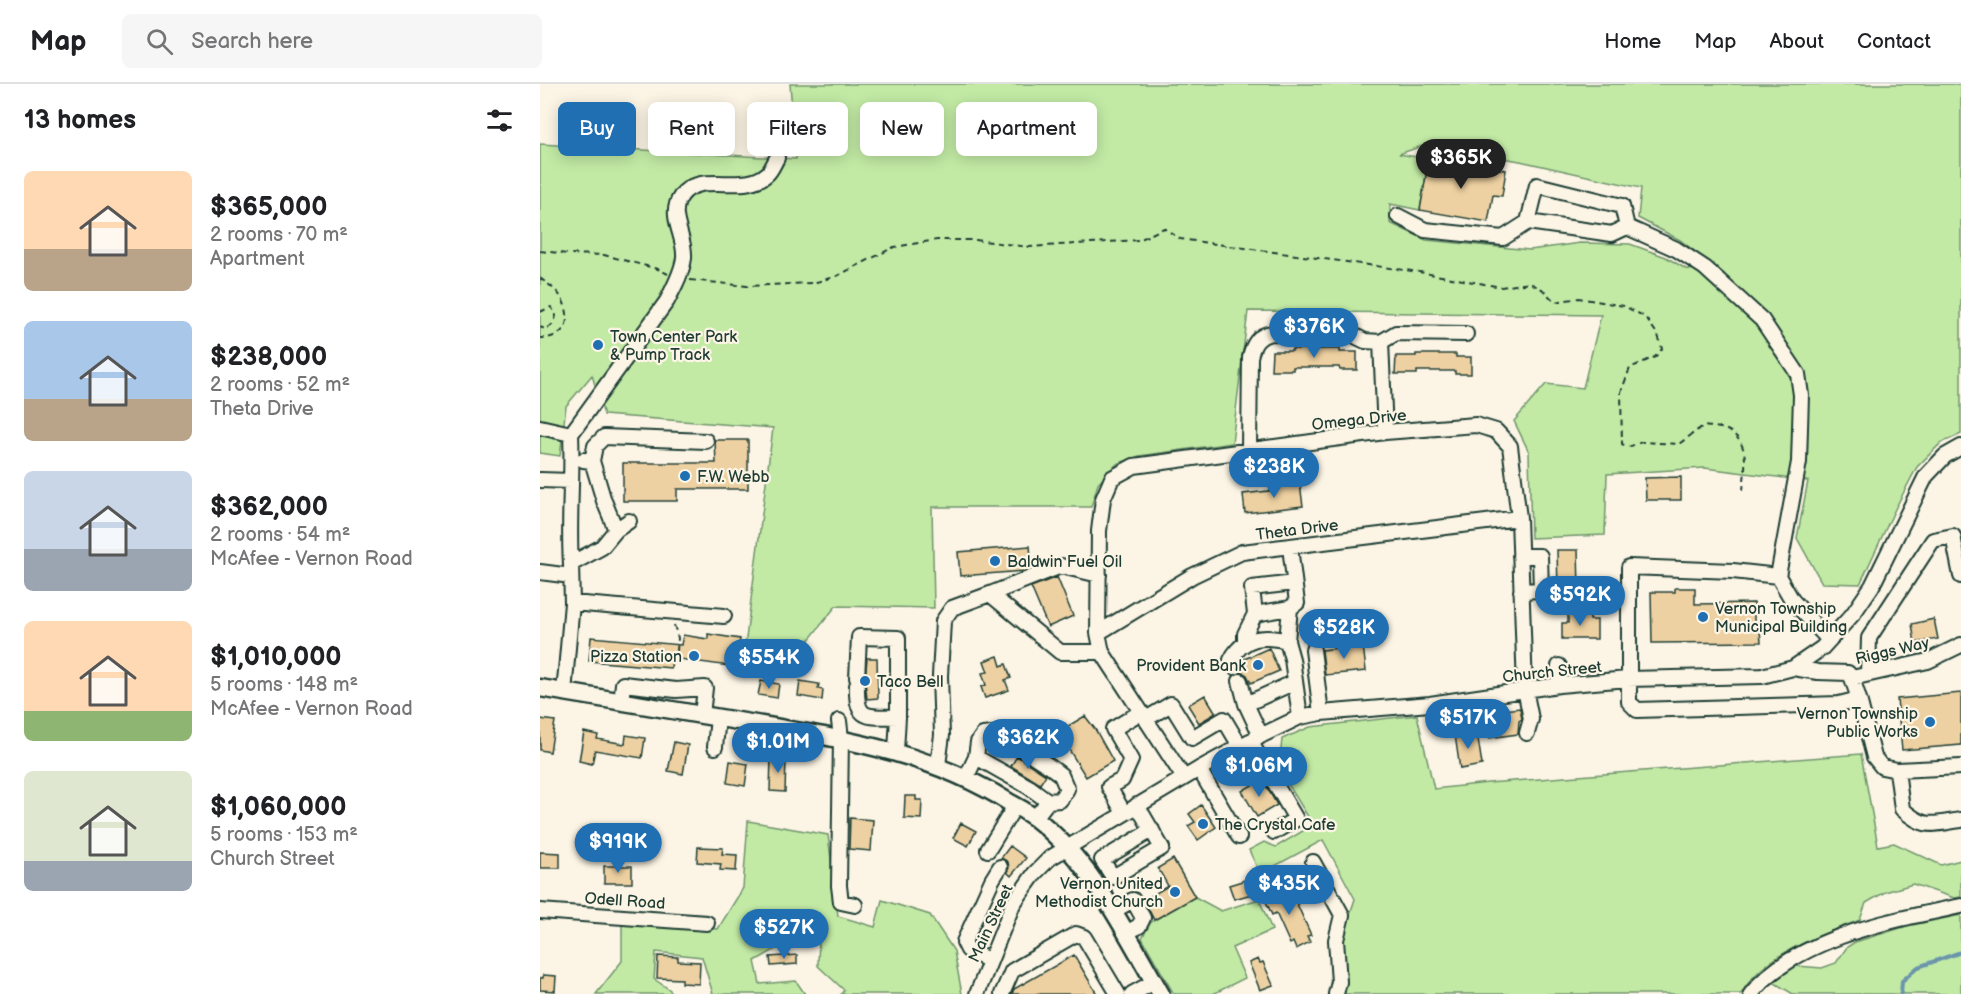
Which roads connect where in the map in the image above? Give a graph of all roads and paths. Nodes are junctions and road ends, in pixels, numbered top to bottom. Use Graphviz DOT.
graph roads {
  1 [pos="777,158"];
  2 [pos="1398,216"];
  3 [pos="1528,222"];
  4 [pos="1627,227"];
  5 [pos="540,251"];
  6 [pos="540,278"];
  7 [pos="678,279"];
  8 [pos="540,312"];
  9 [pos="540,327"];
  10 [pos="1466,334"];
  11 [pos="540,338"];
  12 [pos="1381,342"];
  13 [pos="540,427"];
  14 [pos="1385,432"];
  15 [pos="571,434"];
  16 [pos="706,441"];
  17 [pos="1961,447"];
  18 [pos="1248,449"];
  19 [pos="572,459"];
  20 [pos="592,461"];
  21 [pos="540,480"];
  22 [pos="571,481"];
  23 [pos="1743,490"];
  24 [pos="1519,518"];
  25 [pos="629,521"];
  26 [pos="616,530"];
  27 [pos="1290,547"];
  28 [pos="1520,556"];
  29 [pos="571,570"];
  30 [pos="540,572"];
  31 [pos="1099,575"];
  32 [pos="1778,576"];
  33 [pos="1961,576"];
  34 [pos="1294,582"];
  35 [pos="1521,591"];
  36 [pos="990,594"];
  37 [pos="572,603"];
  38 [pos="1290,608"];
  39 [pos="668,611"];
  40 [pos="1255,614"];
  41 [pos="724,616"];
  42 [pos="1098,633"];
  43 [pos="1829,640"];
  44 [pos="1287,641"];
  45 [pos="1245,642"];
  46 [pos="1961,645"];
  47 [pos="1313,651"];
  48 [pos="1102,652"];
  49 [pos="676,663"];
  50 [pos="1559,666"];
  51 [pos="1234,667"];
  52 [pos="1793,668"];
  53 [pos="1868,674"];
  54 [pos="1852,678"];
  55 [pos="1628,679"];
  56 [pos="1240,681"];
  57 [pos="1295,682"];
  58 [pos="1559,685"];
  59 [pos="540,688"];
  60 [pos="1525,689"];
  61 [pos="564,693"];
  62 [pos="1858,699"];
  63 [pos="621,702"];
  64 [pos="1246,704"];
  65 [pos="1321,713"];
  66 [pos="710,716"];
  67 [pos="1143,716"];
  68 [pos="898,717"];
  69 [pos="1300,717"];
  70 [pos="839,720"];
  71 [pos="1527,733"];
  72 [pos="841,738"];
  73 [pos="1250,741"];
  74 [pos="716,747"];
  75 [pos="896,751"];
  76 [pos="976,757"];
  77 [pos="938,765"];
  78 [pos="1961,767"];
  79 [pos="1199,769"];
  80 [pos="1897,770"];
  81 [pos="966,778"];
  82 [pos="1184,778"];
  83 [pos="826,782"];
  84 [pos="840,782"];
  85 [pos="1047,801"];
  86 [pos="1137,805"];
  87 [pos="1015,806"];
  88 [pos="1124,813"];
  89 [pos="1035,818"];
  90 [pos="1961,820"];
  91 [pos="1152,830"];
  92 [pos="1274,832"];
  93 [pos="1239,837"];
  94 [pos="1066,848"];
  95 [pos="988,850"];
  96 [pos="1313,862"];
  97 [pos="1000,867"];
  98 [pos="855,905"];
  99 [pos="1961,906"];
  100 [pos="540,911"];
  101 [pos="707,923"];
  102 [pos="990,961"];
  103 [pos="1157,988"];
  104 [pos="977,994"];
  105 [pos="1002,994"];
  106 [pos="1118,994"];
  107 [pos="1132,994"];
  108 [pos="1336,994"];
  109 [pos="1751,994"];
  1 -- 7 [label="street"];
  2 -- 3 [label="street"];
  3 -- 4 [label="street"];
  3 -- 4 [label="street"];
  4 -- 32 [label="street"];
  5 -- 7 [label="path"];
  6 -- 11 [label="path"];
  7 -- 15 [label="street"];
  7 -- 23 [label="path"];
  8 -- 9 [label="path"];
  10 -- 12 [label="street"];
  12 -- 14 [label="street"];
  12 -- 18 [label="street"];
  13 -- 15 [label="street"];
  14 -- 18 [label="street, Omega Drive"];
  14 -- 24 [label="street, Omega Drive"];
  15 -- 19 [label="street"];
  16 -- 20 [label="street"];
  17 -- 43 [label="street, Church Street"];
  18 -- 31 [label="street, Omega Drive"];
  19 -- 20 [label="street"];
  19 -- 22 [label="street"];
  20 -- 26 [label="street"];
  21 -- 22 [label="street"];
  22 -- 29 [label="street"];
  24 -- 27 [label="street, Theta Drive"];
  24 -- 28 [label="street, Omega Drive"];
  25 -- 26 [label="street"];
  26 -- 29 [label="street"];
  27 -- 34 [label="street"];
  27 -- 42 [label="street, Theta Drive"];
  28 -- 35 [label="street, Omega Drive"];
  28 -- 35 [label="street"];
  29 -- 30 [label="street"];
  29 -- 37 [label="street"];
  31 -- 36 [label="street"];
  31 -- 42 [label="street, Omega Drive"];
  32 -- 43 [label="street"];
  32 -- 55 [label="street"];
  33 -- 53 [label="street"];
  34 -- 38 [label="street"];
  34 -- 40 [label="street"];
  35 -- 60 [label="street, Omega Drive"];
  36 -- 48 [label="street"];
  36 -- 77 [label="street"];
  37 -- 39 [label="street"];
  37 -- 61 [label="street"];
  38 -- 40 [label="street"];
  38 -- 44 [label="street"];
  39 -- 41 [label="street"];
  39 -- 49 [label="path"];
  40 -- 45 [label="street"];
  42 -- 48 [label="street, Omega Drive"];
  43 -- 52 [label="street, Church Street"];
  44 -- 45 [label="street"];
  44 -- 57 [label="street"];
  45 -- 51 [label="street"];
  46 -- 53 [label="street, Riggs Way"];
  47 -- 65 [label="street"];
  48 -- 67 [label="street, Omega Drive"];
  50 -- 58 [label="street"];
  52 -- 54 [label="street, Riggs Way"];
  52 -- 55 [label="street, Church Street"];
  53 -- 54 [label="street, Riggs Way"];
  54 -- 62 [label="street"];
  55 -- 58 [label="street, Church Street"];
  55 -- 62 [label="street"];
  56 -- 64 [label="street"];
  57 -- 64 [label="street"];
  57 -- 69 [label="street"];
  58 -- 60 [label="street, Church Street"];
  59 -- 61 [label="main road"];
  60 -- 65 [label="street, Church Street"];
  60 -- 71 [label="street, Omega Drive"];
  61 -- 63 [label="main road"];
  62 -- 80 [label="street"];
  63 -- 66 [label="main road"];
  63 -- 66 [label="street"];
  64 -- 73 [label="street"];
  65 -- 69 [label="street, Church Street"];
  66 -- 72 [label="main road"];
  66 -- 74 [label="street"];
  67 -- 73 [label="street"];
  67 -- 82 [label="street, Omega Drive"];
  67 -- 88 [label="street"];
  68 -- 68 [label="street"];
  68 -- 75 [label="street"];
  69 -- 73 [label="street, Church Street"];
  70 -- 72 [label="street"];
  72 -- 75 [label="main road"];
  72 -- 84 [label="street"];
  73 -- 79 [label="street, Church Street"];
  73 -- 92 [label="street"];
  75 -- 77 [label="main road"];
  76 -- 81 [label="street"];
  76 -- 85 [label="street"];
  76 -- 85 [label="street"];
  77 -- 81 [label="main road"];
  78 -- 80 [label="street"];
  79 -- 82 [label="street, Church Street"];
  79 -- 93 [label="street"];
  80 -- 90 [label="street"];
  81 -- 87 [label="main road"];
  82 -- 86 [label="street, Church Street"];
  83 -- 84 [label="street"];
  84 -- 98 [label="street"];
  85 -- 89 [label="street"];
  86 -- 88 [label="street, Church Street"];
  86 -- 91 [label="street"];
  87 -- 89 [label="main road"];
  87 -- 95 [label="street"];
  88 -- 94 [label="street, Church Street"];
  89 -- 94 [label="main road"];
  94 -- 102 [label="street, Main Street"];
  94 -- 103 [label="main road"];
  96 -- 108 [label="street"];
  97 -- 102 [label="street"];
  99 -- 109 [label="street"];
  100 -- 101 [label="street, Odell Road"];
  102 -- 104 [label="street, Main Street"];
  103 -- 107 [label="street"];
  105 -- 106 [label="street"];
}
